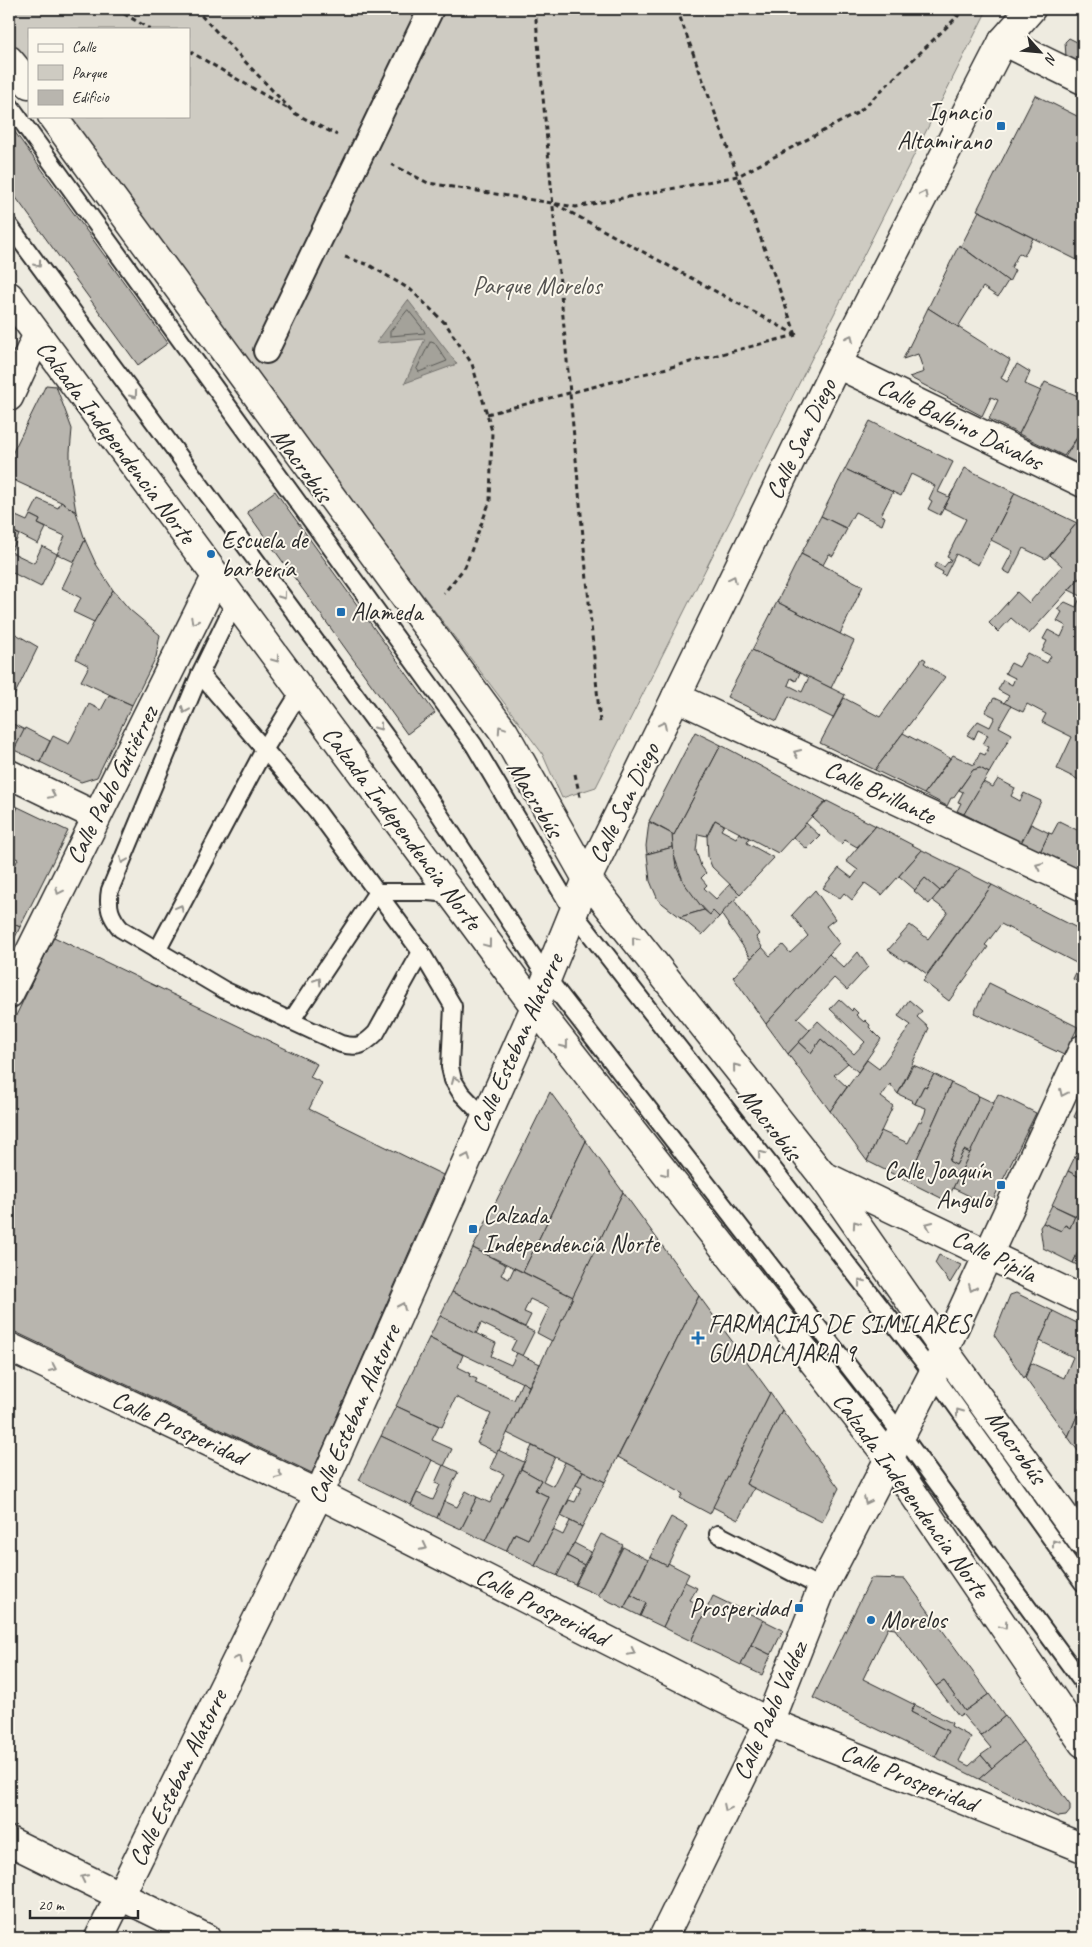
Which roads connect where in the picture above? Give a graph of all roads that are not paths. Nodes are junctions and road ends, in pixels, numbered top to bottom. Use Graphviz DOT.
graph roads {
  1 [pos="430,9"];
  2 [pos="1031,9"];
  3 [pos="1003,40"];
  4 [pos="9,60"];
  5 [pos="1083,80"];
  6 [pos="28,83"];
  7 [pos="9,104"];
  8 [pos="53,118"];
  9 [pos="9,225"];
  10 [pos="9,296"];
  11 [pos="37,336"];
  12 [pos="266,351"];
  13 [pos="837,364"];
  14 [pos="9,397"];
  15 [pos="1083,483"];
  16 [pos="216,577"];
  17 [pos="235,602"];
  18 [pos="200,674"];
  19 [pos="300,692"];
  20 [pos="676,698"];
  21 [pos="264,750"];
  22 [pos="9,774"];
  23 [pos="96,816"];
  24 [pos="587,879"];
  25 [pos="1083,887"];
  26 [pos="377,892"];
  27 [pos="450,894"];
  28 [pos="573,912"];
  29 [pos="157,951"];
  30 [pos="421,952"];
  31 [pos="547,978"];
  32 [pos="9,994"];
  33 [pos="535,1007"];
  34 [pos="291,1022"];
  35 [pos="1083,1049"];
  36 [pos="485,1118"];
  37 [pos="822,1175"];
  38 [pos="988,1253"];
  39 [pos="1083,1300"];
  40 [pos="9,1347"];
  41 [pos="944,1350"];
  42 [pos="932,1374"];
  43 [pos="896,1446"];
  44 [pos="319,1494"];
  45 [pos="718,1534"];
  46 [pos="1083,1542"];
  47 [pos="1083,1583"];
  48 [pos="822,1588"];
  49 [pos="1083,1683"];
  50 [pos="769,1722"];
  51 [pos="1083,1743"];
  52 [pos="9,1841"];
  53 [pos="1083,1848"];
  54 [pos="120,1896"];
  55 [pos="99,1938"];
  56 [pos="206,1938"];
  57 [pos="663,1938"];
  1 -- 12 [label="street"];
  2 -- 3 [label="street, Calle San Diego"];
  3 -- 5 [label="street"];
  13 -- 3 [label="street, Calle San Diego, one-way"];
  4 -- 6 [label="street"];
  7 -- 28 [label="lane, Macrobús"];
  24 -- 8 [label="street, one-way"];
  9 -- 31 [label="lane, one-way"];
  10 -- 11 [label="street, Calzada Independencia Norte"];
  11 -- 14 [label="street"];
  11 -- 16 [label="street, Calzada Independencia Norte"];
  13 -- 15 [label="street, Calle Balbino Dávalos"];
  20 -- 13 [label="street, Calle San Diego, one-way"];
  16 -- 17 [label="street, Calzada Independencia Norte"];
  16 -- 23 [label="street, Calle Pablo Gutiérrez, one-way"];
  17 -- 18 [label="lane"];
  17 -- 19 [label="street, Calzada Independencia Norte, one-way"];
  18 -- 21 [label="lane"];
  18 -- 29 [label="lane, one-way"];
  19 -- 21 [label="lane"];
  19 -- 27 [label="street, Calzada Independencia Norte"];
  24 -- 20 [label="street, Calle San Diego, one-way"];
  25 -- 20 [label="street, Calle Brillante, one-way"];
  21 -- 26 [label="lane"];
  29 -- 21 [label="lane, one-way"];
  22 -- 23 [label="street, one-way"];
  23 -- 32 [label="street, Calle Pablo Gutiérrez, one-way"];
  24 -- 28 [label="street, Calle Esteban Alatorre"];
  37 -- 24 [label="street, one-way"];
  26 -- 27 [label="lane"];
  26 -- 30 [label="lane"];
  34 -- 26 [label="lane, one-way"];
  27 -- 33 [label="street, Calzada Independencia Norte, one-way"];
  28 -- 31 [label="street, Calle Esteban Alatorre"];
  42 -- 28 [label="lane, Macrobús, one-way"];
  29 -- 34 [label="lane"];
  30 -- 34 [label="lane"];
  36 -- 30 [label="lane, one-way"];
  31 -- 33 [label="street, Calle Esteban Alatorre"];
  31 -- 43 [label="lane"];
  33 -- 36 [label="street, Calle Esteban Alatorre"];
  33 -- 43 [label="street, Calzada Independencia Norte, one-way"];
  35 -- 38 [label="street, one-way"];
  44 -- 36 [label="street, Calle Esteban Alatorre, one-way"];
  38 -- 37 [label="street, Calle Pípila, one-way"];
  41 -- 37 [label="street, one-way"];
  38 -- 39 [label="street, Calle Pípila"];
  38 -- 41 [label="street, one-way"];
  40 -- 44 [label="street, Calle Prosperidad, one-way"];
  41 -- 42 [label="street, Calle Pablo Valdez"];
  41 -- 46 [label="street"];
  42 -- 43 [label="street, Calle Pablo Valdez"];
  47 -- 42 [label="lane, Macrobús, one-way"];
  43 -- 48 [label="street, Calle Pablo Valdez, one-way"];
  43 -- 49 [label="lane"];
  43 -- 51 [label="street, Calzada Independencia Norte, one-way"];
  44 -- 50 [label="street, Calle Prosperidad, one-way"];
  54 -- 44 [label="street, Calle Esteban Alatorre, one-way"];
  45 -- 48 [label="lane"];
  48 -- 50 [label="street, Calle Pablo Valdez"];
  50 -- 53 [label="street, Calle Prosperidad"];
  50 -- 57 [label="street, Calle Pablo Valdez, one-way"];
  54 -- 52 [label="street, one-way"];
  54 -- 55 [label="street, Calle Esteban Alatorre"];
  54 -- 56 [label="street"];
}
